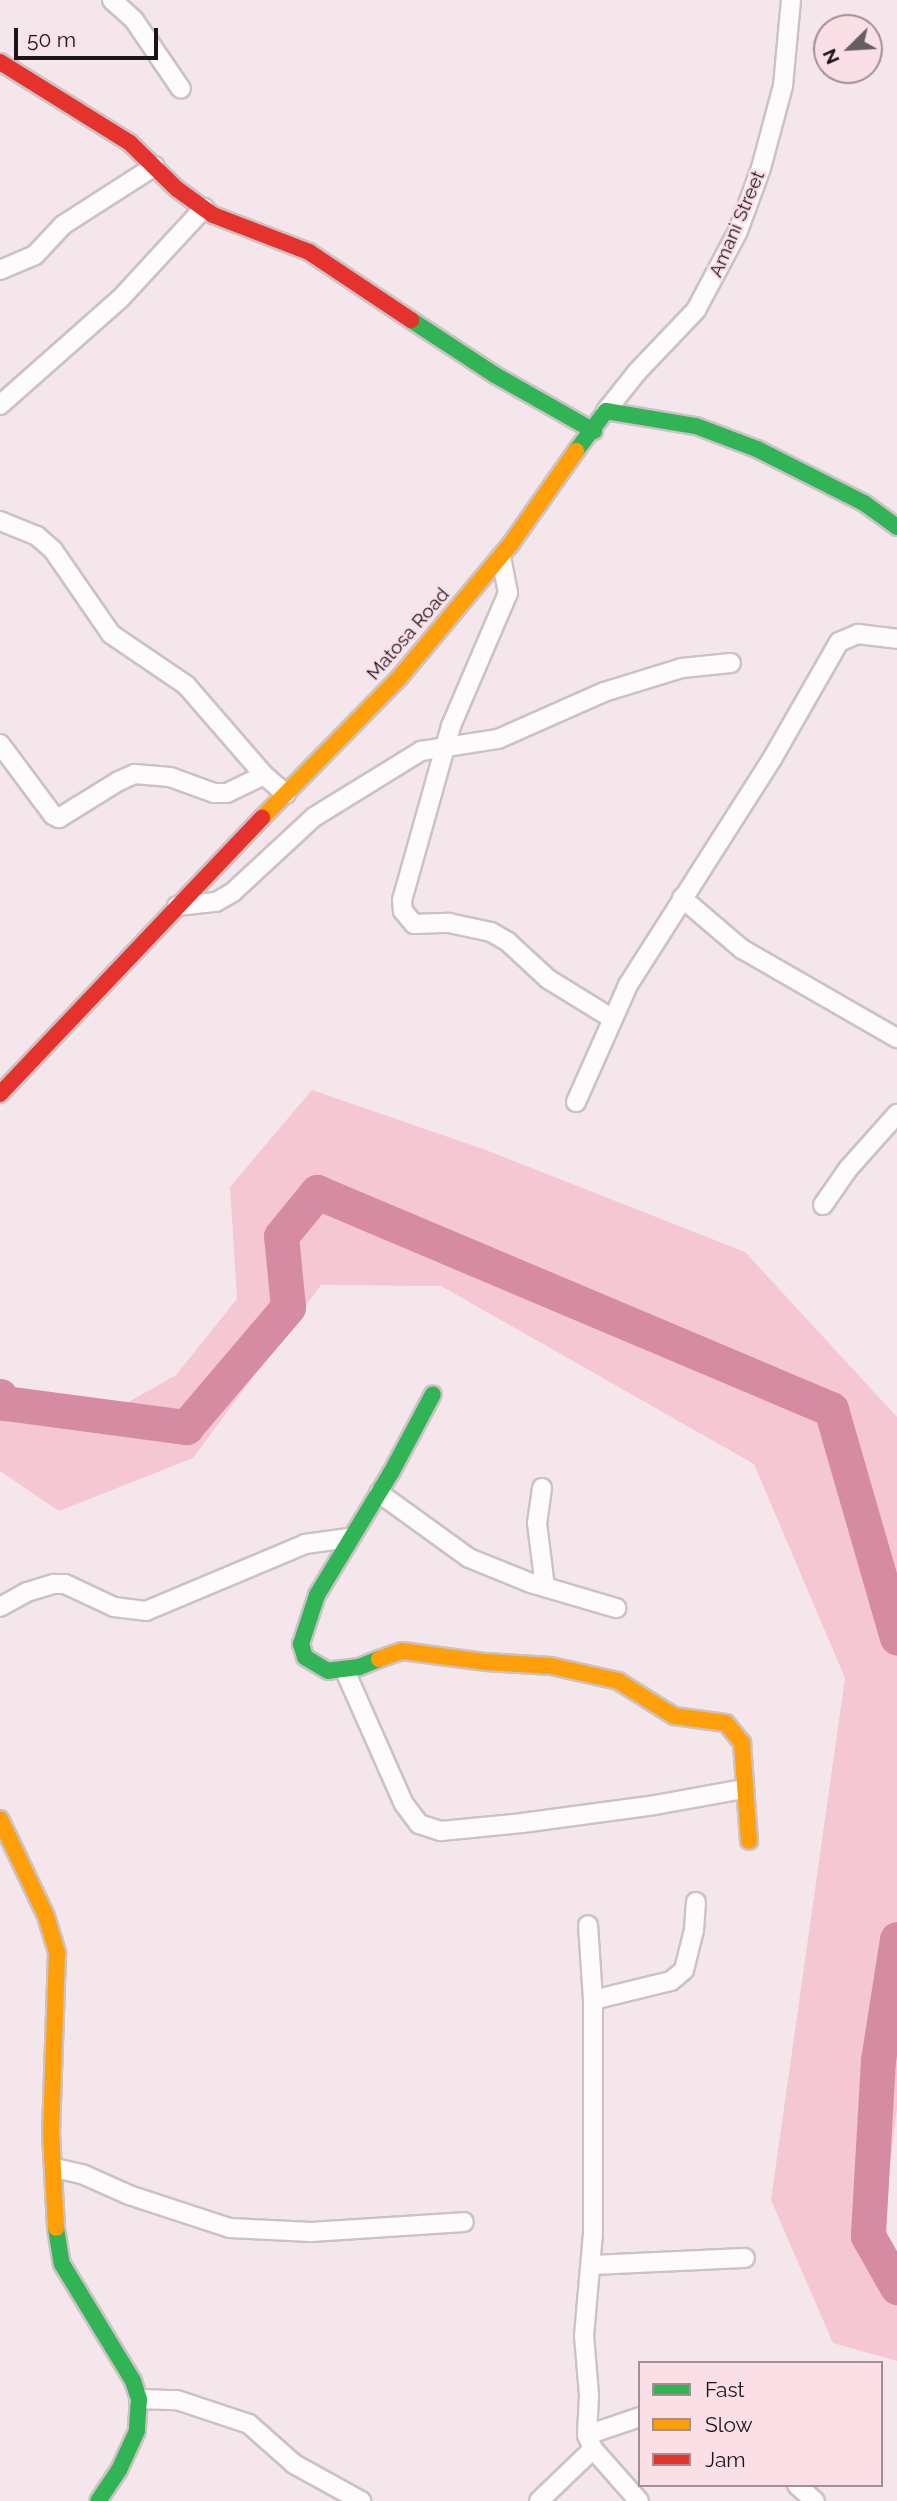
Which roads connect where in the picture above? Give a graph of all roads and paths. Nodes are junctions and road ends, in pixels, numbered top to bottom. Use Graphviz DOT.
graph roads {
  1 [pos="112,0"];
  2 [pos="791,0"];
  3 [pos="0,62"];
  4 [pos="181,89"];
  5 [pos="155,166"];
  6 [pos="204,208"];
  7 [pos="0,270"];
  8 [pos="0,405"];
  9 [pos="606,411"];
  10 [pos="594,431"];
  11 [pos="0,521"];
  12 [pos="897,527"];
  13 [pos="501,557"];
  14 [pos="897,639"];
  15 [pos="731,663"];
  16 [pos="0,744"];
  17 [pos="444,745"];
  18 [pos="264,775"];
  19 [pos="286,794"];
  20 [pos="681,898"];
  21 [pos="177,906"];
  22 [pos="612,1019"];
  23 [pos="897,1038"];
  24 [pos="0,1094"];
  25 [pos="576,1102"];
  26 [pos="897,1114"];
  27 [pos="823,1205"];
  28 [pos="433,1394"];
  29 [pos="542,1488"];
  30 [pos="380,1493"];
  31 [pos="349,1538"];
  32 [pos="545,1587"];
  33 [pos="0,1607"];
  34 [pos="616,1608"];
  35 [pos="345,1671"];
  36 [pos="743,1789"];
  37 [pos="0,1819"];
  38 [pos="749,1841"];
  39 [pos="696,1902"];
  40 [pos="588,1925"];
  41 [pos="593,2000"];
  42 [pos="55,2168"];
  43 [pos="464,2222"];
  44 [pos="745,2258"];
  45 [pos="591,2265"];
  46 [pos="139,2399"];
  47 [pos="638,2418"];
  48 [pos="590,2442"];
  49 [pos="799,2487"];
  50 [pos="98,2501"];
  51 [pos="361,2501"];
  52 [pos="539,2501"];
  53 [pos="639,2501"];
  54 [pos="815,2501"];
  1 -- 4 [label="street"];
  2 -- 9 [label="street, Amani Street"];
  3 -- 5 [label="street"];
  5 -- 6 [label="street"];
  5 -- 7 [label="street"];
  6 -- 8 [label="street"];
  6 -- 10 [label="street"];
  9 -- 10 [label="street, Matosa Road"];
  9 -- 12 [label="street"];
  10 -- 13 [label="street, Matosa Road"];
  11 -- 18 [label="street"];
  13 -- 17 [label="street"];
  13 -- 19 [label="street, Matosa Road"];
  14 -- 20 [label="street"];
  15 -- 17 [label="street"];
  16 -- 18 [label="street"];
  17 -- 21 [label="street"];
  17 -- 22 [label="street"];
  18 -- 19 [label="street"];
  19 -- 21 [label="street, Matosa Road"];
  20 -- 22 [label="street"];
  20 -- 23 [label="street"];
  21 -- 24 [label="street, Matosa Road"];
  22 -- 25 [label="street"];
  26 -- 27 [label="street"];
  28 -- 30 [label="street"];
  29 -- 32 [label="street"];
  30 -- 31 [label="street"];
  30 -- 32 [label="street"];
  31 -- 33 [label="street"];
  31 -- 35 [label="street"];
  32 -- 34 [label="street"];
  35 -- 36 [label="street"];
  35 -- 36 [label="street"];
  36 -- 38 [label="street"];
  37 -- 42 [label="street"];
  39 -- 41 [label="street"];
  40 -- 41 [label="street"];
  41 -- 45 [label="street"];
  42 -- 43 [label="street"];
  42 -- 46 [label="street"];
  44 -- 45 [label="street"];
  45 -- 48 [label="street"];
  46 -- 50 [label="street"];
  46 -- 51 [label="street"];
  47 -- 48 [label="street"];
  48 -- 52 [label="street"];
  48 -- 53 [label="street"];
  49 -- 54 [label="street"];
}
